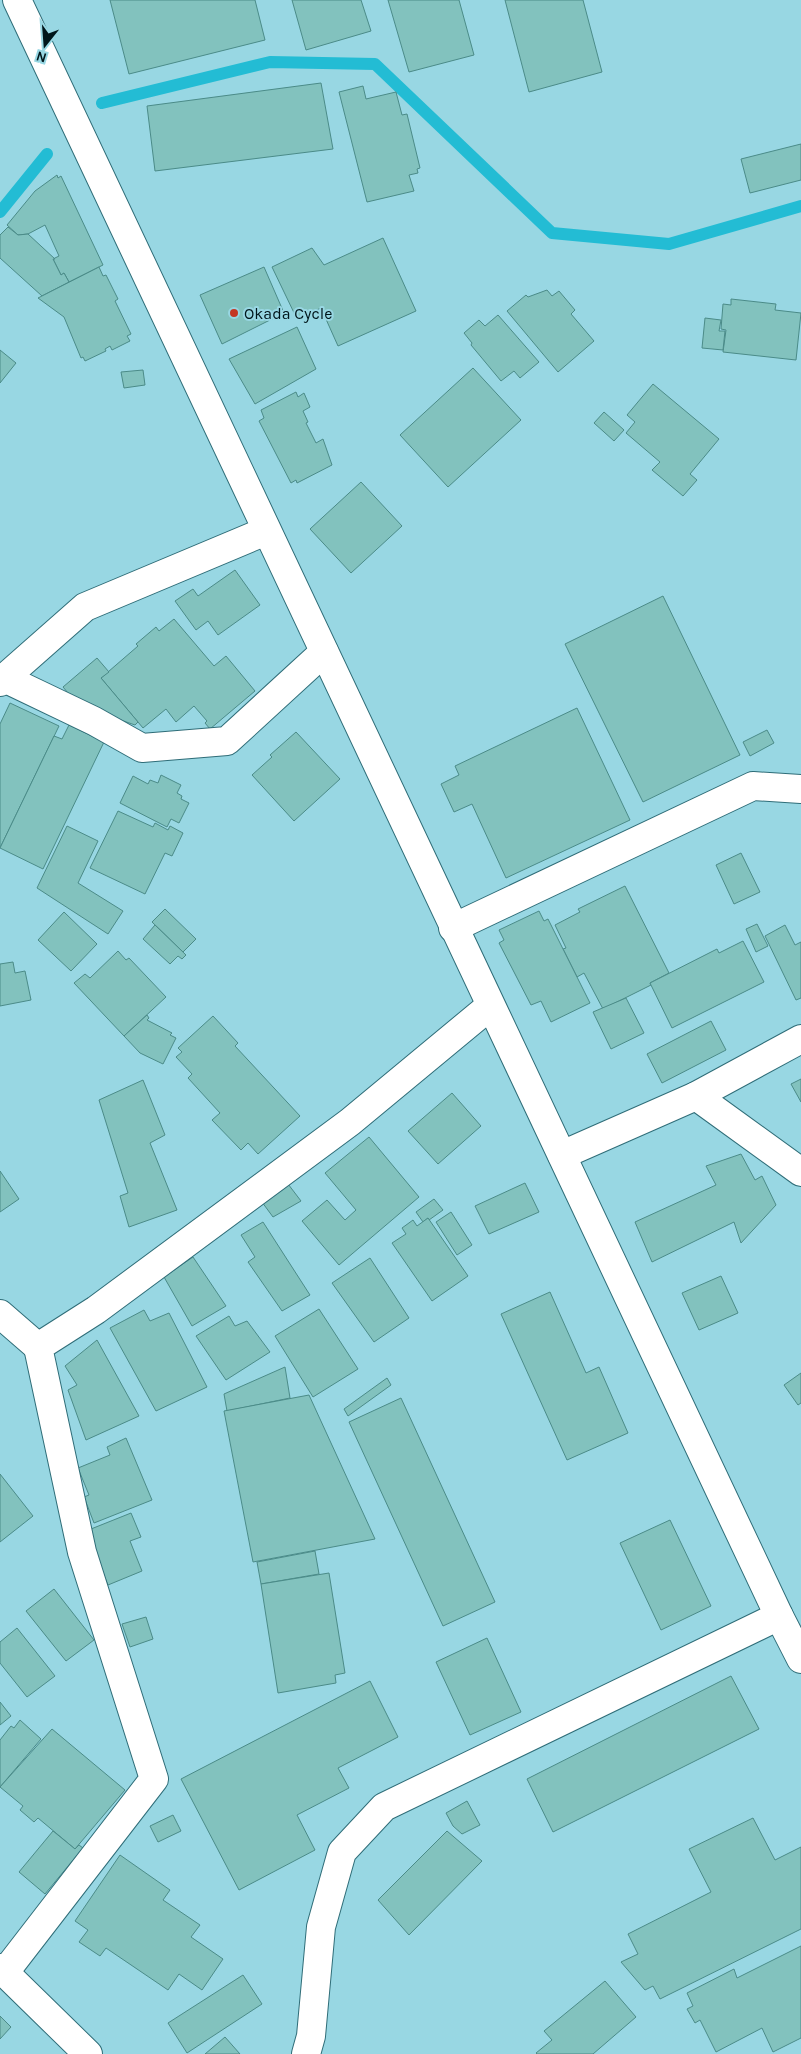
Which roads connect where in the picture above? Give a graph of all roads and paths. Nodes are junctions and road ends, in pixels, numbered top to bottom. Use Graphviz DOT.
graph roads {
  1 [pos="18,0"];
  2 [pos="266,531"];
  3 [pos="324,652"];
  4 [pos="2,680"];
  5 [pos="801,789"];
  6 [pos="454,928"];
  7 [pos="490,1006"];
  8 [pos="801,1040"];
  9 [pos="696,1096"];
  10 [pos="562,1155"];
  11 [pos="801,1172"];
  12 [pos="0,1314"];
  13 [pos="38,1347"];
  14 [pos="779,1616"];
  15 [pos="801,1660"];
  16 [pos="2,1970"];
  17 [pos="88,2054"];
  18 [pos="306,2054"];
  1 -- 2 [label="street"];
  2 -- 3 [label="street"];
  2 -- 4 [label="street"];
  3 -- 4 [label="street"];
  3 -- 6 [label="street"];
  5 -- 6 [label="street"];
  6 -- 7 [label="street"];
  7 -- 10 [label="street"];
  7 -- 13 [label="street"];
  8 -- 9 [label="street"];
  9 -- 10 [label="street"];
  9 -- 11 [label="street"];
  10 -- 14 [label="street"];
  12 -- 13 [label="street"];
  13 -- 16 [label="street"];
  14 -- 15 [label="street"];
  14 -- 18 [label="street"];
  16 -- 17 [label="street"];
}
